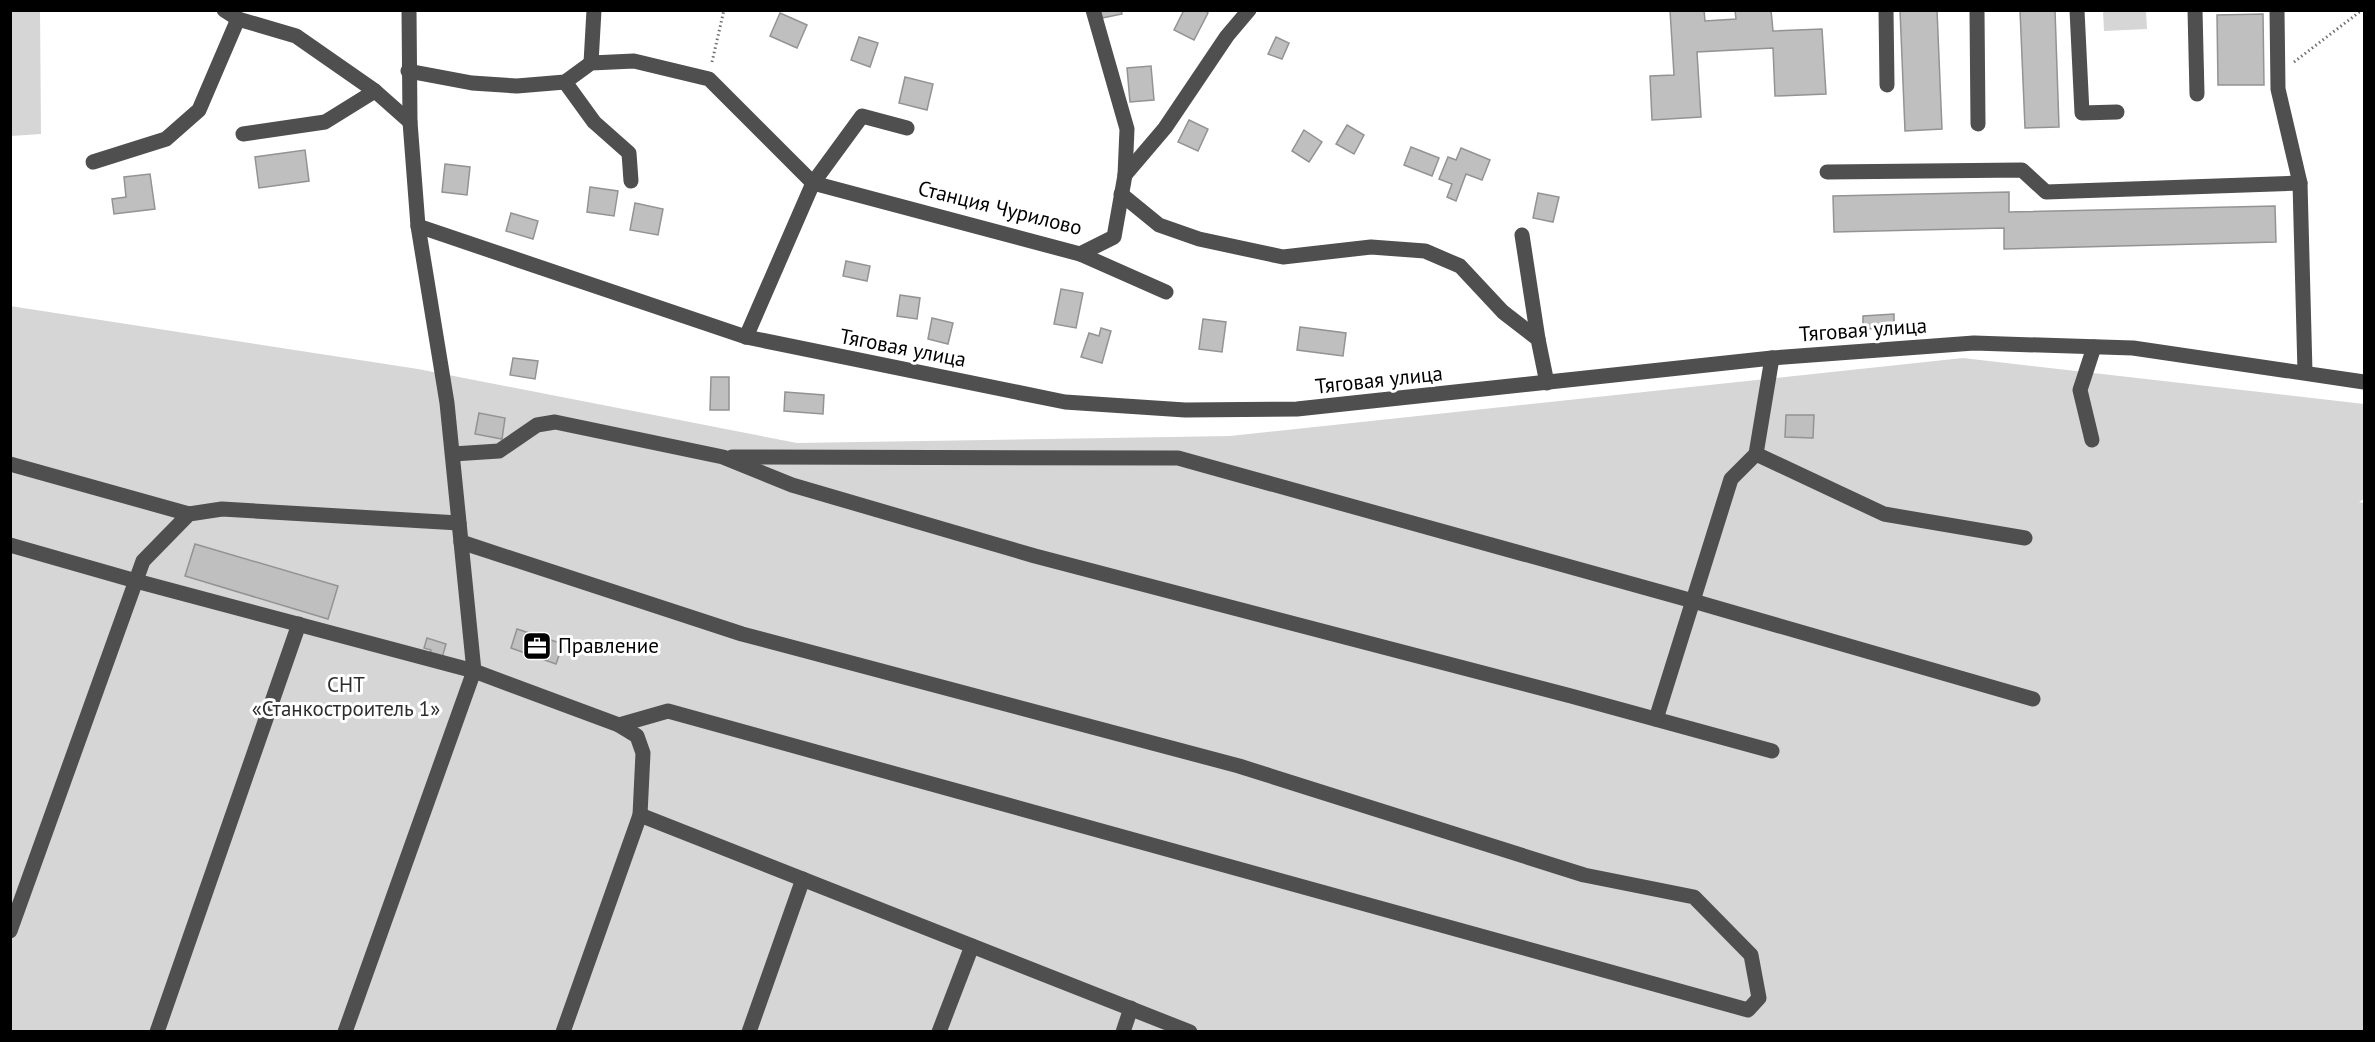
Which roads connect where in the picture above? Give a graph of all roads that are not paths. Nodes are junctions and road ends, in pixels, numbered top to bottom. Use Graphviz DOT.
graph roads {
  1 [pos="224,10"];
  2 [pos="409,10"];
  3 [pos="594,10"];
  4 [pos="1093,10"];
  5 [pos="1250,10"];
  6 [pos="1886,10"];
  7 [pos="1977,10"];
  8 [pos="2077,10"];
  9 [pos="2195,10"];
  10 [pos="2277,10"];
  11 [pos="238,19"];
  12 [pos="591,63"];
  13 [pos="408,71"];
  14 [pos="566,82"];
  15 [pos="1887,85"];
  16 [pos="375,91"];
  17 [pos="2197,94"];
  18 [pos="2117,112"];
  19 [pos="410,122"];
  20 [pos="1978,124"];
  21 [pos="907,128"];
  22 [pos="243,134"];
  23 [pos="93,162"];
  24 [pos="1827,172"];
  25 [pos="1125,175"];
  26 [pos="631,181"];
  27 [pos="813,183"];
  28 [pos="2300,183"];
  29 [pos="1121,194"];
  30 [pos="418,226"];
  31 [pos="1522,235"];
  32 [pos="1080,254"];
  33 [pos="1166,292"];
  34 [pos="746,337"];
  35 [pos="1538,339"];
  36 [pos="2094,347"];
  37 [pos="1772,358"];
  38 [pos="2305,372"];
  39 [pos="2364,382"];
  40 [pos="1547,383"];
  41 [pos="2092,440"];
  42 [pos="453,454"];
  43 [pos="1756,454"];
  44 [pos="723,457"];
  45 [pos="10,464"];
  46 [pos="189,514"];
  47 [pos="459,523"];
  48 [pos="2025,538"];
  49 [pos="461,542"];
  50 [pos="10,545"];
  51 [pos="136,581"];
  52 [pos="1693,601"];
  53 [pos="299,624"];
  54 [pos="474,671"];
  55 [pos="2034,699"];
  56 [pos="1656,720"];
  57 [pos="619,725"];
  58 [pos="1772,752"];
  59 [pos="640,815"];
  60 [pos="803,879"];
  61 [pos="10,931"];
  62 [pos="972,946"];
  63 [pos="1131,1008"];
  64 [pos="157,1032"];
  65 [pos="345,1032"];
  66 [pos="563,1032"];
  67 [pos="749,1032"];
  68 [pos="939,1032"];
  69 [pos="1123,1032"];
  70 [pos="1190,1032"];
  1 -- 11 [label="street"];
  2 -- 13 [label="street"];
  3 -- 12 [label="street"];
  4 -- 25 [label="street, Станция Чурилово"];
  5 -- 25 [label="street, Станция Чурилово"];
  6 -- 15 [label="street"];
  7 -- 20 [label="street"];
  8 -- 18 [label="street"];
  9 -- 17 [label="street"];
  10 -- 28 [label="street"];
  11 -- 16 [label="street"];
  11 -- 23 [label="street"];
  12 -- 14 [label="street"];
  12 -- 27 [label="street"];
  13 -- 14 [label="street"];
  13 -- 19 [label="street"];
  14 -- 26 [label="street"];
  16 -- 19 [label="street"];
  16 -- 22 [label="street"];
  19 -- 30 [label="street"];
  21 -- 27 [label="street"];
  24 -- 28 [label="street"];
  25 -- 29 [label="street, Станция Чурилово"];
  27 -- 32 [label="street, Станция Чурилово"];
  27 -- 34 [label="street"];
  28 -- 38 [label="street"];
  29 -- 32 [label="street, Станция Чурилово"];
  29 -- 35 [label="street"];
  30 -- 34 [label="street, Тяговая улица"];
  30 -- 42 [label="street"];
  31 -- 35 [label="street"];
  32 -- 33 [label="street"];
  34 -- 40 [label="street, Тяговая улица"];
  35 -- 40 [label="street"];
  36 -- 37 [label="street, Тяговая улица"];
  36 -- 38 [label="street, Тяговая улица"];
  36 -- 41 [label="street"];
  37 -- 40 [label="street, Тяговая улица"];
  37 -- 43 [label="street"];
  38 -- 39 [label="street, Тяговая улица"];
  42 -- 44 [label="street"];
  42 -- 47 [label="street"];
  43 -- 48 [label="street"];
  43 -- 52 [label="street"];
  44 -- 52 [label="street"];
  44 -- 56 [label="street"];
  45 -- 46 [label="street"];
  46 -- 47 [label="street"];
  46 -- 51 [label="street"];
  47 -- 49 [label="street"];
  49 -- 54 [label="street"];
  49 -- 57 [label="street"];
  50 -- 51 [label="street"];
  51 -- 53 [label="street"];
  51 -- 61 [label="street"];
  52 -- 55 [label="street"];
  52 -- 56 [label="street"];
  53 -- 54 [label="street"];
  53 -- 64 [label="street"];
  54 -- 57 [label="street"];
  54 -- 65 [label="street"];
  56 -- 58 [label="street"];
  57 -- 59 [label="street"];
  59 -- 60 [label="street"];
  59 -- 66 [label="street"];
  60 -- 62 [label="street"];
  60 -- 67 [label="street"];
  62 -- 63 [label="street"];
  62 -- 68 [label="street"];
  63 -- 69 [label="street"];
  63 -- 70 [label="street"];
}
